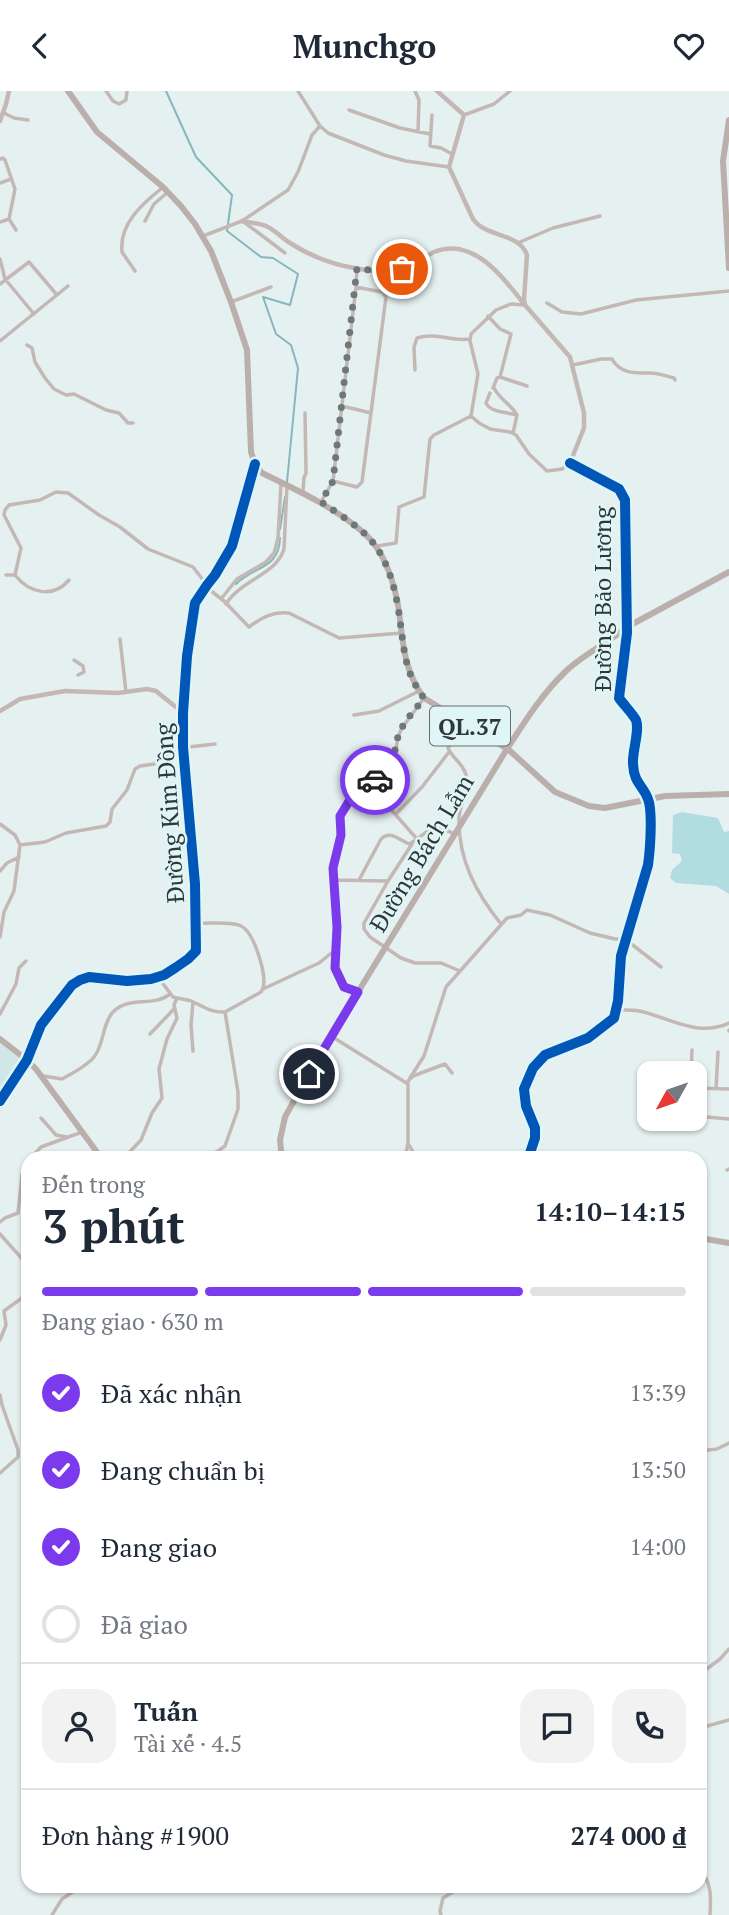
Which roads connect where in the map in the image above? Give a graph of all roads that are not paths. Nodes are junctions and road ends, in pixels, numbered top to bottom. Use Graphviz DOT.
graph roads {
  1 [pos="9,91"];
  2 [pos="68,91"];
  3 [pos="106,91"];
  4 [pos="127,91"];
  5 [pos="298,91"];
  6 [pos="415,91"];
  7 [pos="437,91"];
  8 [pos="510,91"];
  9 [pos="349,110"];
  10 [pos="4,113"];
  11 [pos="432,115"];
  12 [pos="464,115"];
  13 [pos="28,120"];
  14 [pos="729,120"];
  15 [pos="0,121"];
  16 [pos="320,126"];
  17 [pos="418,131"];
  18 [pos="430,134"];
  19 [pos="452,154"];
  20 [pos="0,159"];
  21 [pos="449,167"];
  22 [pos="12,178"];
  23 [pos="0,183"];
  24 [pos="166,190"];
  25 [pos="600,216"];
  26 [pos="9,219"];
  27 [pos="145,221"];
  28 [pos="0,222"];
  29 [pos="240,222"];
  30 [pos="16,230"];
  31 [pos="203,236"];
  32 [pos="520,242"];
  33 [pos="285,253"];
  34 [pos="0,259"];
  35 [pos="357,268"];
  36 [pos="729,268"];
  37 [pos="135,271"];
  38 [pos="5,278"];
  39 [pos="0,284"];
  40 [pos="68,286"];
  41 [pos="271,287"];
  42 [pos="356,287"];
  43 [pos="729,291"];
  44 [pos="57,295"];
  45 [pos="231,302"];
  46 [pos="547,303"];
  47 [pos="525,305"];
  48 [pos="34,314"];
  49 [pos="488,316"];
  50 [pos="470,339"];
  51 [pos="0,341"];
  52 [pos="27,345"];
  53 [pos="573,365"];
  54 [pos="415,370"];
  55 [pos="500,377"];
  56 [pos="45,378"];
  57 [pos="675,380"];
  58 [pos="40,381"];
  59 [pos="527,386"];
  60 [pos="492,389"];
  61 [pos="342,406"];
  62 [pos="304,413"];
  63 [pos="371,413"];
  64 [pos="517,415"];
  65 [pos="471,416"];
  66 [pos="133,423"];
  67 [pos="513,433"];
  68 [pos="570,463"];
  69 [pos="255,464"];
  70 [pos="333,481"];
  71 [pos="284,484"];
  72 [pos="303,493"];
  73 [pos="321,502"];
  74 [pos="375,546"];
  75 [pos="729,572"];
  76 [pos="6,575"];
  77 [pos="16,575"];
  78 [pos="69,580"];
  79 [pos="206,586"];
  80 [pos="221,599"];
  81 [pos="226,604"];
  82 [pos="627,627"];
  83 [pos="402,633"];
  84 [pos="120,639"];
  85 [pos="74,660"];
  86 [pos="78,675"];
  87 [pos="419,691"];
  88 [pos="126,692"];
  89 [pos="424,698"];
  90 [pos="0,711"];
  91 [pos="183,713"];
  92 [pos="354,715"];
  93 [pos="464,723"];
  94 [pos="215,744"];
  95 [pos="183,747"];
  96 [pos="507,748"];
  97 [pos="449,752"];
  98 [pos="729,794"];
  99 [pos="648,799"];
  100 [pos="387,805"];
  101 [pos="396,814"];
  102 [pos="0,824"];
  103 [pos="460,826"];
  104 [pos="455,834"];
  105 [pos="417,839"];
  106 [pos="413,843"];
  107 [pos="20,845"];
  108 [pos="19,857"];
  109 [pos="0,871"];
  110 [pos="334,880"];
  111 [pos="359,880"];
  112 [pos="388,881"];
  113 [pos="196,923"];
  114 [pos="501,924"];
  115 [pos="0,937"];
  116 [pos="625,939"];
  117 [pos="385,948"];
  118 [pos="334,951"];
  119 [pos="26,961"];
  120 [pos="661,967"];
  121 [pos="460,971"];
  122 [pos="158,977"];
  123 [pos="262,989"];
  124 [pos="358,992"];
  125 [pos="170,994"];
  126 [pos="177,999"];
  127 [pos="193,1002"];
  128 [pos="174,1009"];
  129 [pos="617,1010"];
  130 [pos="225,1012"];
  131 [pos="0,1014"];
  132 [pos="729,1023"];
  133 [pos="150,1034"];
  134 [pos="331,1036"];
  135 [pos="0,1039"];
  136 [pos="692,1050"];
  137 [pos="193,1051"];
  138 [pos="718,1052"];
  139 [pos="27,1060"];
  140 [pos="692,1061"];
  141 [pos="452,1073"];
  142 [pos="41,1075"];
  143 [pos="409,1081"];
  144 [pos="707,1089"];
  145 [pos="716,1089"];
  146 [pos="729,1089"];
  147 [pos="0,1101"];
  148 [pos="707,1117"];
  149 [pos="41,1118"];
  150 [pos="729,1119"];
  151 [pos="82,1132"];
  152 [pos="69,1137"];
  153 [pos="408,1140"];
  154 [pos="37,1151"];
  155 [pos="96,1151"];
  156 [pos="131,1151"];
  157 [pos="218,1151"];
  158 [pos="281,1151"];
  159 [pos="406,1151"];
  160 [pos="413,1151"];
  161 [pos="531,1151"];
  162 [pos="21,1184"];
  163 [pos="0,1223"];
  164 [pos="0,1234"];
  165 [pos="707,1239"];
  166 [pos="729,1243"];
  167 [pos="21,1256"];
  168 [pos="21,1299"];
  169 [pos="0,1340"];
  170 [pos="0,1395"];
  171 [pos="729,1443"];
  172 [pos="707,1451"];
  173 [pos="0,1473"];
  174 [pos="729,1649"];
  175 [pos="707,1669"];
  176 [pos="729,1720"];
  177 [pos="707,1726"];
  178 [pos="707,1880"];
  179 [pos="70,1893"];
  180 [pos="448,1893"];
  181 [pos="52,1915"];
  182 [pos="441,1915"];
  183 [pos="710,1915"];
  1 -- 10 [label="street"];
  2 -- 24 [label="main road"];
  3 -- 4 [label="street"];
  5 -- 16 [label="street"];
  6 -- 17 [label="street"];
  7 -- 12 [label="street"];
  8 -- 12 [label="street"];
  9 -- 17 [label="street"];
  10 -- 13 [label="street"];
  10 -- 15 [label="street"];
  11 -- 18 [label="street"];
  12 -- 19 [label="street"];
  14 -- 36 [label="main road"];
  16 -- 21 [label="street"];
  16 -- 29 [label="street"];
  17 -- 18 [label="street"];
  18 -- 19 [label="street"];
  19 -- 21 [label="street"];
  20 -- 22 [label="street"];
  21 -- 32 [label="street"];
  22 -- 23 [label="street"];
  22 -- 26 [label="street"];
  24 -- 27 [label="street"];
  24 -- 31 [label="main road"];
  24 -- 37 [label="street"];
  25 -- 32 [label="street"];
  26 -- 28 [label="street"];
  26 -- 30 [label="street"];
  29 -- 31 [label="street"];
  29 -- 33 [label="street"];
  29 -- 35 [label="street"];
  31 -- 45 [label="main road"];
  32 -- 47 [label="street"];
  34 -- 38 [label="street"];
  35 -- 42 [label="street"];
  35 -- 47 [label="street"];
  38 -- 39 [label="street"];
  38 -- 44 [label="street"];
  38 -- 48 [label="street"];
  40 -- 44 [label="street"];
  41 -- 45 [label="street"];
  42 -- 61 [label="street"];
  42 -- 63 [label="street"];
  43 -- 46 [label="street"];
  44 -- 48 [label="street"];
  45 -- 69 [label="main road"];
  47 -- 49 [label="street"];
  47 -- 53 [label="street"];
  48 -- 51 [label="street"];
  49 -- 50 [label="street"];
  49 -- 55 [label="street"];
  50 -- 54 [label="street"];
  50 -- 65 [label="street"];
  52 -- 56 [label="street"];
  53 -- 57 [label="street"];
  53 -- 68 [label="street"];
  55 -- 59 [label="street"];
  55 -- 60 [label="street"];
  56 -- 58 [label="street"];
  56 -- 66 [label="street"];
  60 -- 64 [label="street"];
  60 -- 64 [label="street"];
  61 -- 63 [label="street"];
  61 -- 70 [label="street"];
  62 -- 72 [label="street"];
  63 -- 70 [label="street"];
  64 -- 67 [label="street"];
  65 -- 67 [label="street"];
  65 -- 74 [label="street"];
  67 -- 68 [label="street"];
  68 -- 82 [label="street, Đường Bảo Lương"];
  69 -- 71 [label="main road, QL.37"];
  69 -- 79 [label="street, Đường Kim Đồng"];
  70 -- 73 [label="street"];
  71 -- 72 [label="main road, QL.37"];
  71 -- 80 [label="street"];
  71 -- 81 [label="street"];
  72 -- 73 [label="main road, QL.37"];
  73 -- 74 [label="main road, QL.37"];
  74 -- 83 [label="main road, QL.37"];
  75 -- 82 [label="main road, Đường Bách Lẫm"];
  76 -- 77 [label="street"];
  77 -- 78 [label="street"];
  77 -- 79 [label="street"];
  79 -- 80 [label="street"];
  79 -- 91 [label="street, Đường Kim Đồng"];
  80 -- 81 [label="street"];
  81 -- 83 [label="street"];
  82 -- 96 [label="main road, Đường Bách Lẫm"];
  82 -- 99 [label="street, Đường Bảo Lương"];
  83 -- 87 [label="main road, QL.37"];
  84 -- 88 [label="street"];
  85 -- 86 [label="street"];
  87 -- 89 [label="main road, QL.37"];
  87 -- 92 [label="street"];
  88 -- 90 [label="street"];
  88 -- 91 [label="street"];
  89 -- 93 [label="main road, QL.37"];
  89 -- 110 [label="street"];
  91 -- 95 [label="street, Đường Kim Đồng"];
  93 -- 96 [label="main road, QL.37"];
  93 -- 97 [label="street"];
  94 -- 95 [label="street"];
  95 -- 107 [label="street"];
  95 -- 113 [label="street, Đường Kim Đồng"];
  96 -- 99 [label="main road, QL.37"];
  96 -- 103 [label="main road, Đường Bách Lẫm"];
  97 -- 101 [label="street"];
  97 -- 103 [label="street"];
  98 -- 99 [label="main road, QL.37"];
  99 -- 116 [label="street"];
  100 -- 101 [label="street"];
  101 -- 105 [label="street"];
  102 -- 107 [label="street"];
  103 -- 104 [label="main road, Đường Bách Lẫm"];
  103 -- 114 [label="street"];
  104 -- 105 [label="street"];
  104 -- 117 [label="main road, Đường Bách Lẫm"];
  105 -- 106 [label="street"];
  106 -- 111 [label="street"];
  106 -- 112 [label="street"];
  107 -- 108 [label="street"];
  108 -- 109 [label="street"];
  108 -- 115 [label="street"];
  110 -- 111 [label="street"];
  110 -- 118 [label="street"];
  111 -- 112 [label="street"];
  112 -- 117 [label="street"];
  113 -- 122 [label="street, Đường Kim Đồng"];
  113 -- 123 [label="street"];
  114 -- 116 [label="street"];
  114 -- 121 [label="street"];
  116 -- 120 [label="street"];
  116 -- 129 [label="street"];
  117 -- 121 [label="street"];
  117 -- 124 [label="main road, Đường Bách Lẫm"];
  118 -- 123 [label="street"];
  118 -- 124 [label="street"];
  119 -- 131 [label="street"];
  121 -- 143 [label="street"];
  122 -- 125 [label="street"];
  122 -- 139 [label="street, Đường Kim Đồng"];
  123 -- 130 [label="street"];
  124 -- 134 [label="main road, Đường Bách Lẫm"];
  125 -- 126 [label="street"];
  125 -- 142 [label="street"];
  126 -- 127 [label="street"];
  126 -- 128 [label="street"];
  127 -- 130 [label="street"];
  127 -- 137 [label="street"];
  128 -- 133 [label="street"];
  128 -- 156 [label="street"];
  129 -- 132 [label="street"];
  129 -- 161 [label="street"];
  130 -- 157 [label="street"];
  134 -- 143 [label="street"];
  134 -- 158 [label="main road, Đường Bách Lẫm"];
  135 -- 139 [label="main road"];
  136 -- 140 [label="street"];
  138 -- 145 [label="street"];
  139 -- 142 [label="main road"];
  139 -- 147 [label="street, Đường Kim Đồng"];
  141 -- 143 [label="street"];
  142 -- 151 [label="main road"];
  143 -- 153 [label="street"];
  144 -- 145 [label="street"];
  145 -- 146 [label="street"];
  148 -- 150 [label="street"];
  149 -- 152 [label="street"];
  151 -- 152 [label="street"];
  151 -- 155 [label="main road"];
  152 -- 154 [label="street"];
  153 -- 159 [label="street"];
  153 -- 160 [label="street"];
  162 -- 163 [label="street"];
  164 -- 167 [label="street"];
  165 -- 166 [label="main road"];
  168 -- 169 [label="street"];
  170 -- 173 [label="street"];
  171 -- 172 [label="street"];
  174 -- 175 [label="street"];
  176 -- 177 [label="street"];
  178 -- 183 [label="street"];
  179 -- 181 [label="street"];
  180 -- 182 [label="street"];
}
